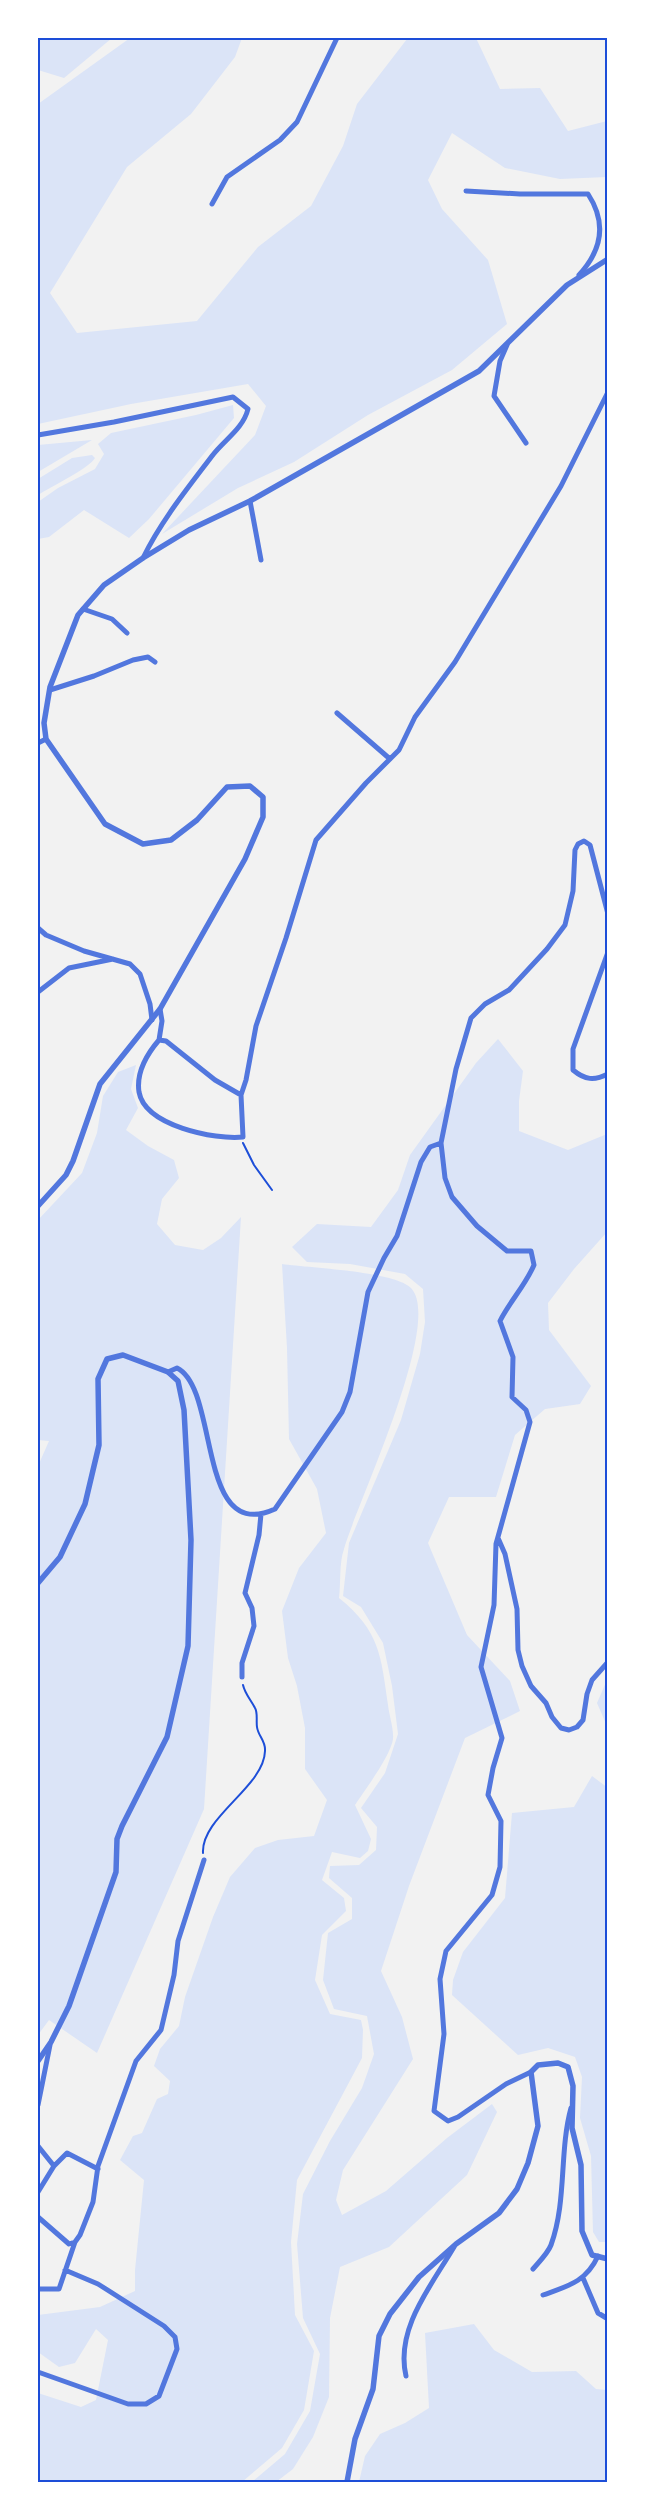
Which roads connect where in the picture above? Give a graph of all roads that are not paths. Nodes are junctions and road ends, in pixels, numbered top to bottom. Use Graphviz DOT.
graph roads {
  1 [pos="330,38"];
  2 [pos="336,40"];
  3 [pos="466,191"];
  4 [pos="212,204"];
  5 [pos="608,259"];
  6 [pos="576,279"];
  7 [pos="508,342"];
  8 [pos="608,392"];
  9 [pos="38,435"];
  10 [pos="526,444"];
  11 [pos="250,501"];
  12 [pos="143,558"];
  13 [pos="261,560"];
  14 [pos="83,609"];
  15 [pos="127,632"];
  16 [pos="155,662"];
  17 [pos="50,690"];
  18 [pos="338,713"];
  19 [pos="46,740"];
  20 [pos="38,742"];
  21 [pos="390,759"];
  22 [pos="608,914"];
  23 [pos="38,928"];
  24 [pos="608,952"];
  25 [pos="114,959"];
  26 [pos="38,992"];
  27 [pos="160,1009"];
  28 [pos="152,1020"];
  29 [pos="158,1040"];
  30 [pos="608,1074"];
  31 [pos="241,1095"];
  32 [pos="441,1143"];
  33 [pos="38,1206"];
  34 [pos="168,1372"];
  35 [pos="261,1514"];
  36 [pos="498,1538"];
  37 [pos="38,1583"];
  38 [pos="608,1662"];
  39 [pos="242,1677"];
  40 [pos="204,1860"];
  41 [pos="51,2042"];
  42 [pos="38,2062"];
  43 [pos="531,2072"];
  44 [pos="573,2100"];
  45 [pos="38,2105"];
  46 [pos="38,2146"];
  47 [pos="54,2166"];
  48 [pos="98,2169"];
  49 [pos="38,2192"];
  50 [pos="38,2217"];
  51 [pos="75,2242"];
  52 [pos="456,2244"];
  53 [pos="598,2256"];
  54 [pos="608,2259"];
  55 [pos="533,2269"];
  56 [pos="65,2270"];
  57 [pos="583,2278"];
  58 [pos="38,2290"];
  59 [pos="543,2295"];
  60 [pos="608,2319"];
  61 [pos="38,2372"];
  62 [pos="406,2376"];
  63 [pos="346,2482"];
  1 -- 2 [label="street"];
  2 -- 4 [label="street"];
  3 -- 6 [label="street"];
  5 -- 6 [label="street"];
  6 -- 7 [label="street"];
  7 -- 10 [label="street"];
  7 -- 11 [label="street"];
  8 -- 21 [label="street"];
  9 -- 12 [label="street"];
  11 -- 12 [label="street"];
  11 -- 13 [label="street"];
  12 -- 14 [label="street"];
  14 -- 15 [label="street"];
  14 -- 17 [label="street"];
  16 -- 17 [label="street"];
  17 -- 19 [label="street"];
  18 -- 21 [label="street"];
  19 -- 20 [label="street"];
  19 -- 27 [label="street"];
  21 -- 31 [label="street"];
  22 -- 32 [label="street"];
  23 -- 25 [label="street"];
  24 -- 30 [label="street"];
  25 -- 26 [label="street"];
  25 -- 28 [label="street"];
  27 -- 28 [label="street"];
  27 -- 29 [label="street"];
  28 -- 33 [label="street"];
  29 -- 31 [label="street"];
  29 -- 31 [label="street"];
  32 -- 35 [label="street"];
  32 -- 36 [label="street"];
  34 -- 35 [label="street"];
  34 -- 37 [label="street"];
  34 -- 41 [label="street"];
  35 -- 39 [label="street"];
  36 -- 38 [label="street"];
  36 -- 43 [label="street"];
  40 -- 48 [label="street"];
  41 -- 42 [label="street"];
  41 -- 45 [label="street"];
  43 -- 44 [label="street"];
  43 -- 52 [label="street"];
  44 -- 53 [label="street"];
  44 -- 55 [label="street"];
  46 -- 47 [label="street"];
  47 -- 48 [label="street"];
  47 -- 49 [label="street"];
  48 -- 51 [label="street"];
  50 -- 51 [label="street"];
  51 -- 56 [label="street"];
  52 -- 62 [label="street"];
  52 -- 63 [label="street"];
  53 -- 54 [label="street"];
  53 -- 57 [label="street"];
  56 -- 58 [label="street"];
  56 -- 61 [label="street"];
  57 -- 59 [label="street"];
  57 -- 60 [label="street"];
}
